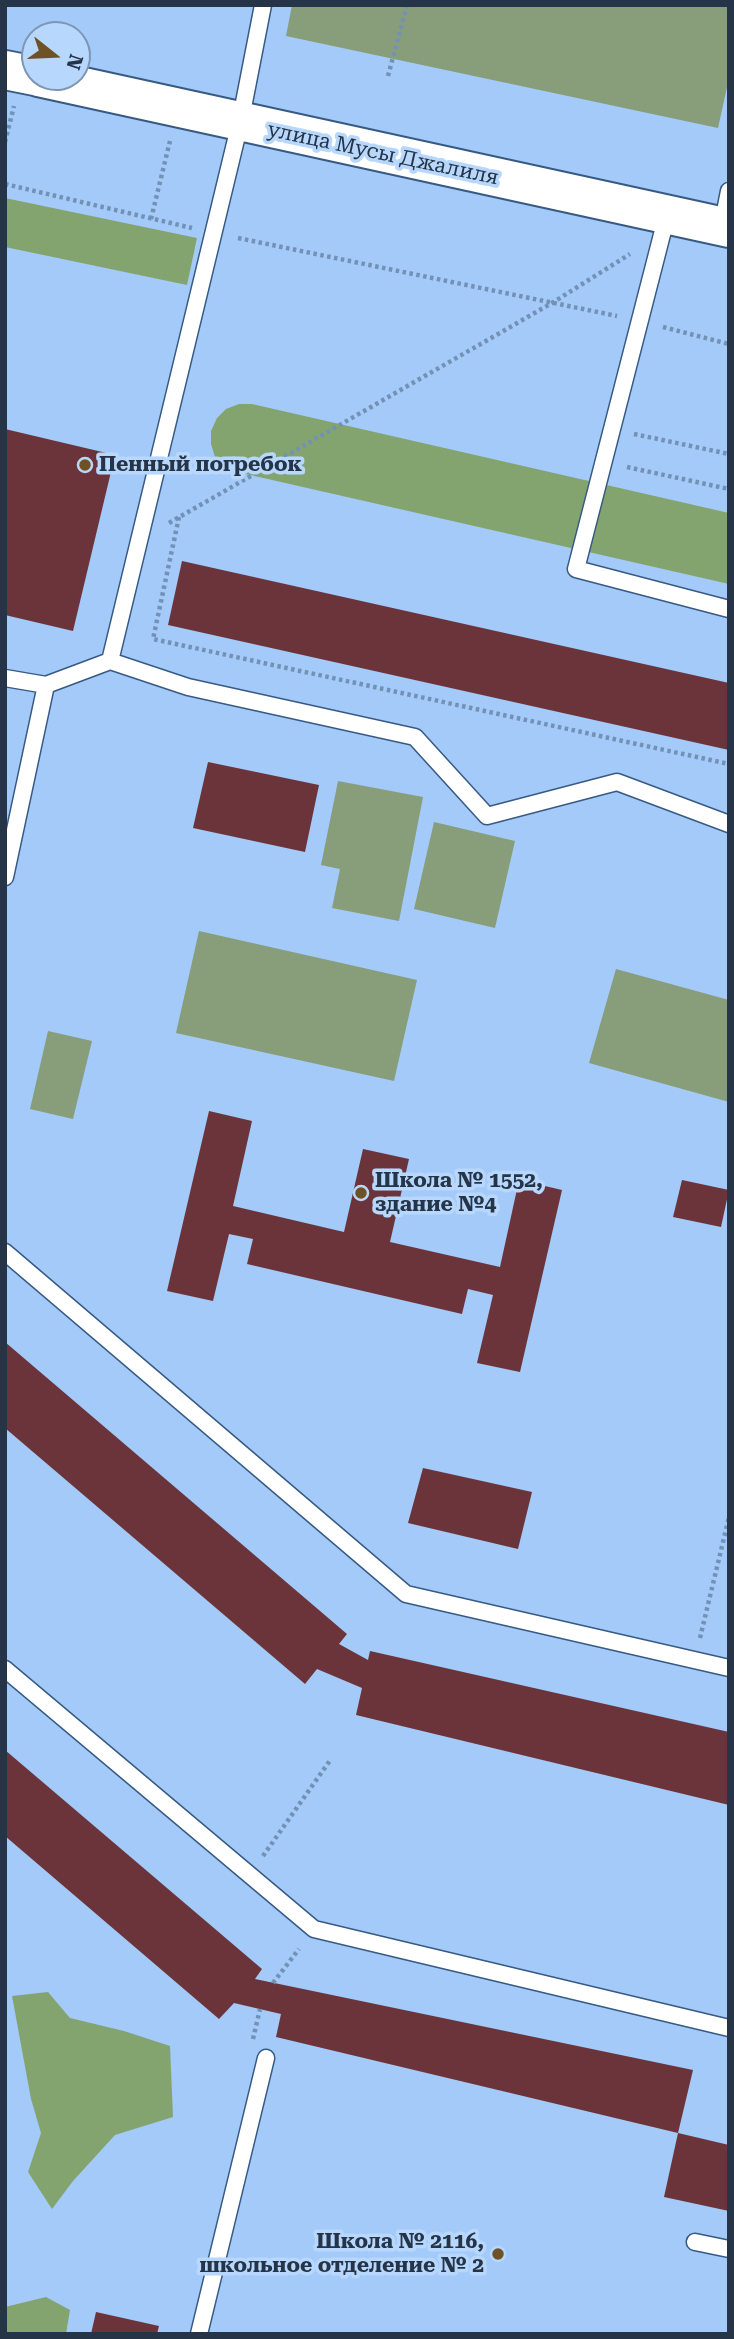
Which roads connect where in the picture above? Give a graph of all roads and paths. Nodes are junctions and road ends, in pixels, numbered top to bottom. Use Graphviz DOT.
graph roads {
  1 [pos="263,5"];
  2 [pos="407,5"];
  3 [pos="388,76"];
  4 [pos="21,89"];
  5 [pos="71,91"];
  6 [pos="240,123"];
  7 [pos="173,130"];
  8 [pos="5,142"];
  9 [pos="5,184"];
  10 [pos="726,215"];
  11 [pos="151,219"];
  12 [pos="665,225"];
  13 [pos="213,233"];
  14 [pos="551,303"];
  15 [pos="640,321"];
  16 [pos="729,344"];
  17 [pos="612,429"];
  18 [pos="729,454"];
  19 [pos="603,462"];
  20 [pos="729,489"];
  21 [pos="179,517"];
  22 [pos="138,542"];
  23 [pos="729,609"];
  24 [pos="110,661"];
  25 [pos="5,678"];
  26 [pos="46,685"];
  27 [pos="729,764"];
  28 [pos="729,824"];
  29 [pos="5,877"];
  30 [pos="5,1252"];
  31 [pos="729,1517"];
  32 [pos="695,1660"];
  33 [pos="729,1668"];
  34 [pos="5,1669"];
  35 [pos="331,1759"];
  36 [pos="250,1875"];
  37 [pos="314,1929"];
  38 [pos="273,1983"];
  39 [pos="729,2028"];
  40 [pos="266,2058"];
  41 [pos="695,2242"];
  42 [pos="729,2249"];
  43 [pos="199,2334"];
  1 -- 6 [label="lane"];
  2 -- 3 [label="path"];
  4 -- 8 [label="path"];
  5 -- 6 [label="main road, улица Мусы Джалиля"];
  6 -- 12 [label="main road, улица Мусы Джалиля"];
  6 -- 13 [label="lane"];
  7 -- 11 [label="path"];
  9 -- 11 [label="path"];
  10 -- 12 [label="main road, улица Мусы Джалиля"];
  11 -- 13 [label="path"];
  12 -- 14 [label="path"];
  12 -- 15 [label="lane"];
  13 -- 14 [label="path"];
  13 -- 22 [label="lane"];
  14 -- 15 [label="path"];
  14 -- 21 [label="path"];
  15 -- 16 [label="path"];
  15 -- 17 [label="lane"];
  17 -- 18 [label="path"];
  17 -- 19 [label="lane"];
  19 -- 20 [label="path"];
  19 -- 23 [label="lane"];
  21 -- 22 [label="path"];
  21 -- 27 [label="path"];
  22 -- 24 [label="lane"];
  24 -- 26 [label="lane"];
  24 -- 28 [label="lane"];
  25 -- 26 [label="lane"];
  26 -- 29 [label="lane"];
  30 -- 32 [label="lane"];
  31 -- 32 [label="path"];
  32 -- 33 [label="lane"];
  34 -- 36 [label="lane"];
  35 -- 36 [label="path"];
  36 -- 37 [label="lane"];
  37 -- 38 [label="path"];
  37 -- 39 [label="lane"];
  40 -- 43 [label="lane"];
  41 -- 42 [label="lane"];
}
